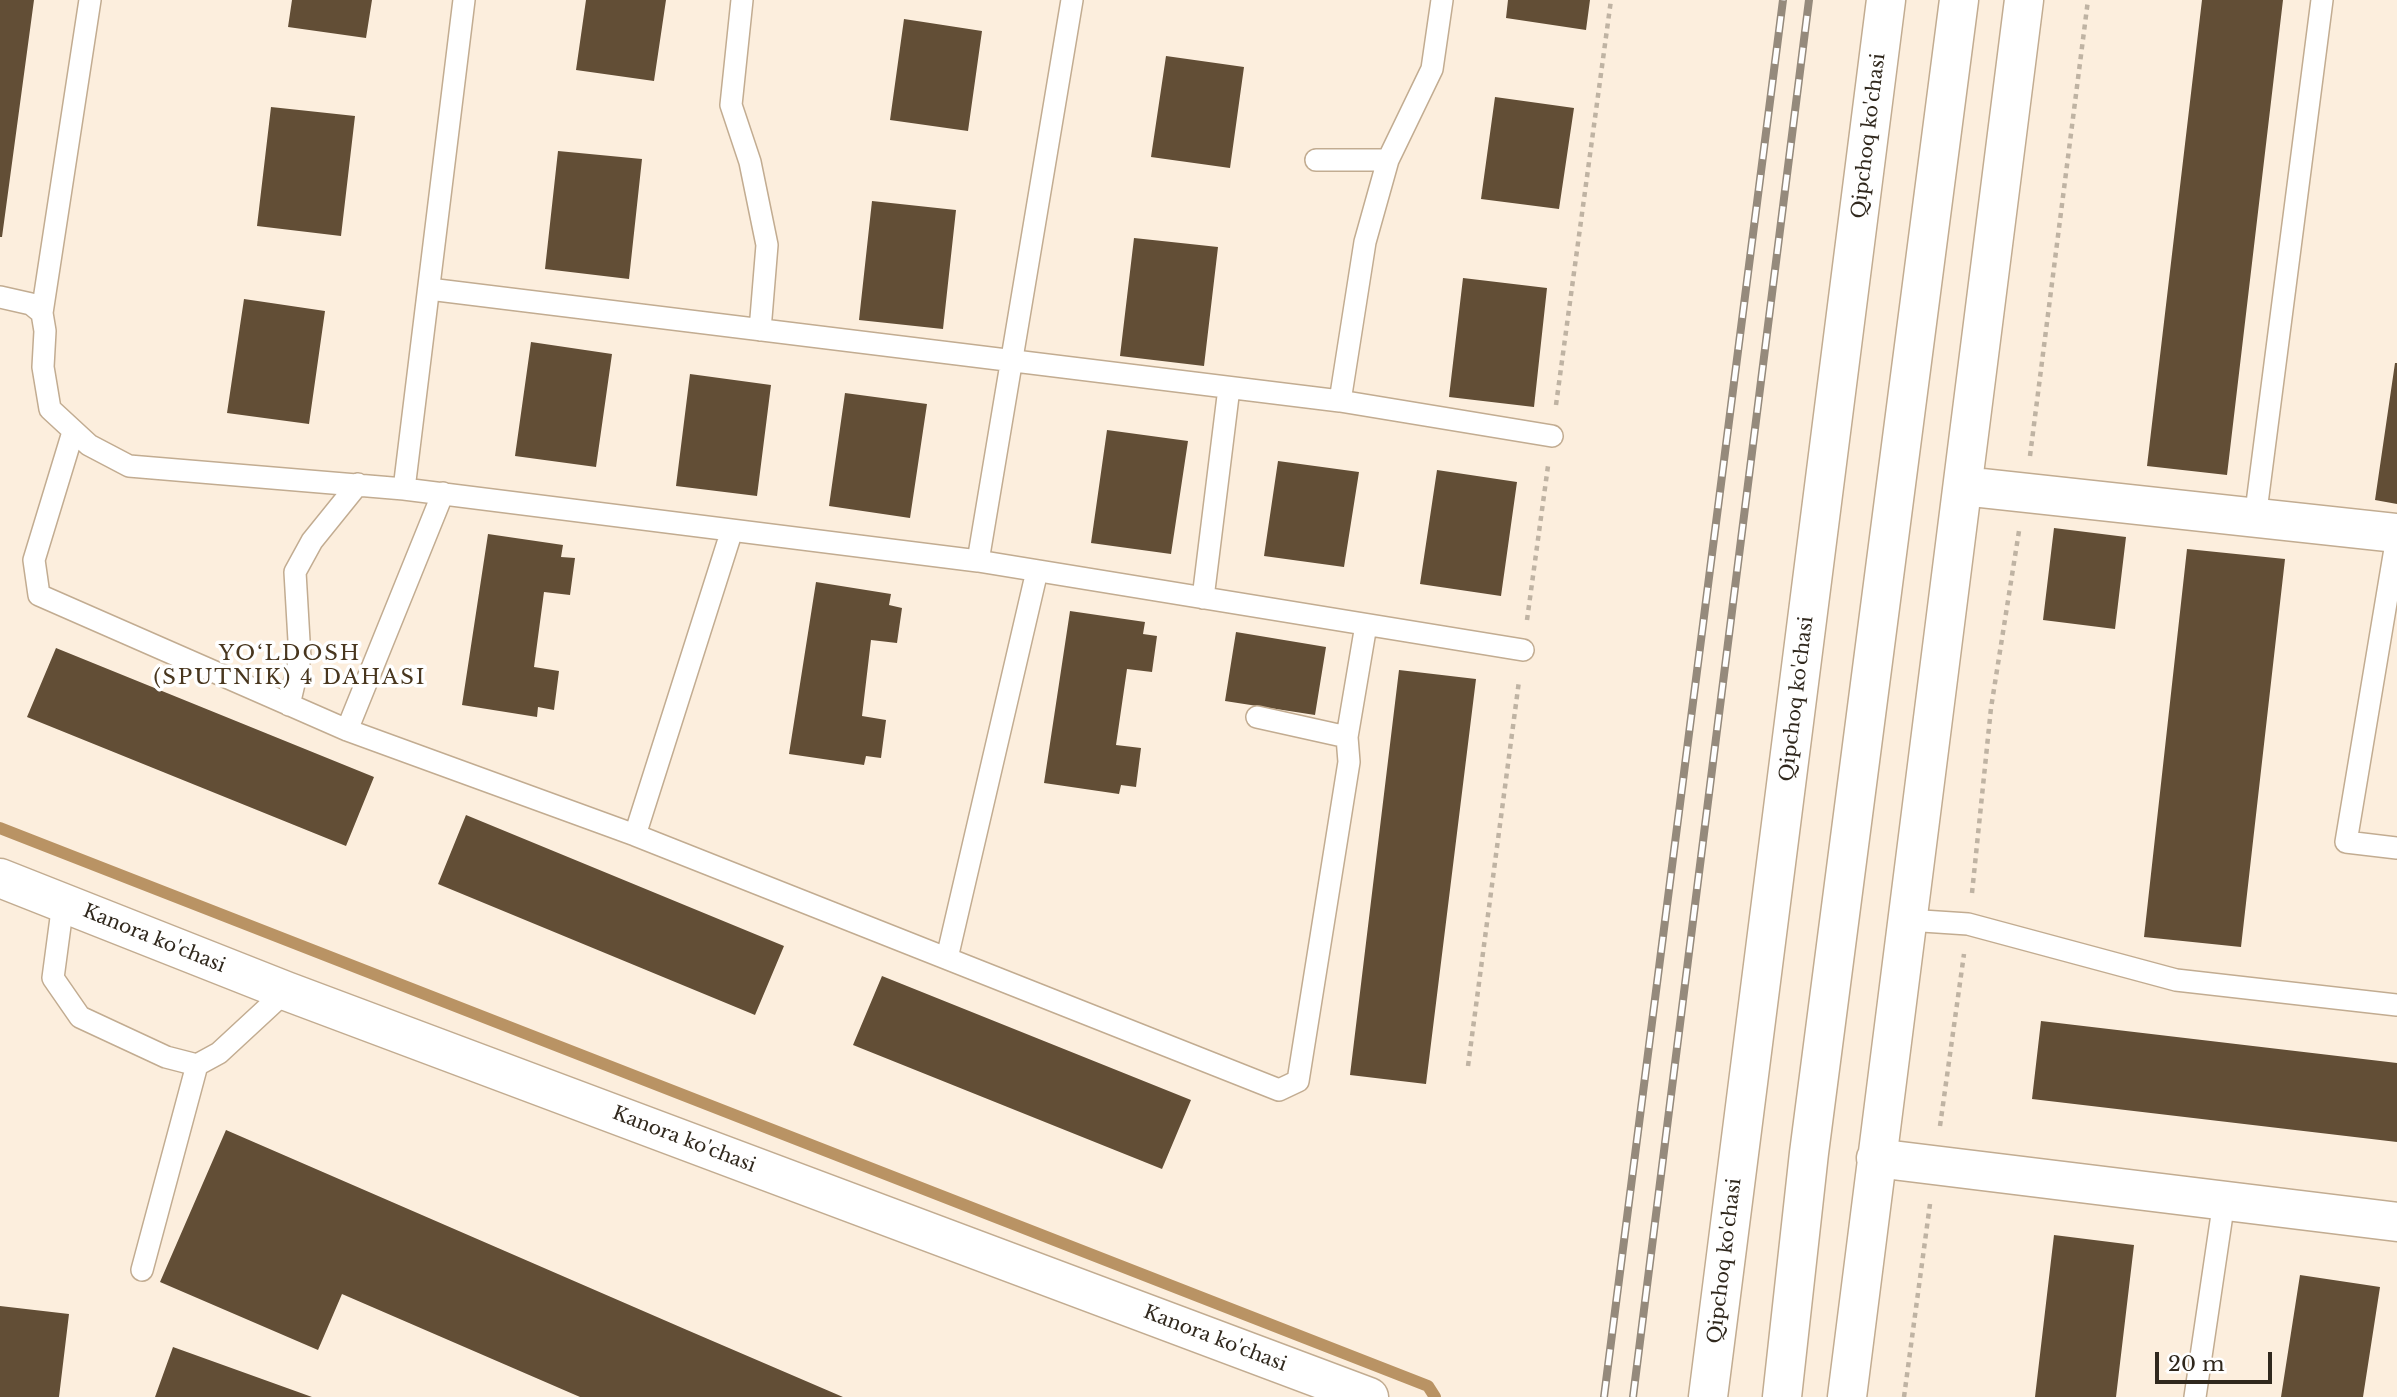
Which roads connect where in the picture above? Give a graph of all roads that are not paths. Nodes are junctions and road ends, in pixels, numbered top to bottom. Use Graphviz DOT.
graph roads {
  1 [pos="90,0"];
  2 [pos="464,0"];
  3 [pos="742,0"];
  4 [pos="1072,0"];
  5 [pos="1442,0"];
  6 [pos="1886,0"];
  7 [pos="1959,0"];
  8 [pos="2024,0"];
  9 [pos="2322,0"];
  10 [pos="1316,160"];
  11 [pos="1388,160"];
  12 [pos="429,289"];
  13 [pos="0,297"];
  14 [pos="42,313"];
  15 [pos="760,330"];
  16 [pos="1012,359"];
  17 [pos="1229,388"];
  18 [pos="1340,401"];
  19 [pos="73,432"];
  20 [pos="1552,436"];
  21 [pos="358,484"];
  22 [pos="1964,486"];
  23 [pos="404,489"];
  24 [pos="443,493"];
  25 [pos="2255,519"];
  26 [pos="732,530"];
  27 [pos="2397,535"];
  28 [pos="978,561"];
  29 [pos="1037,571"];
  30 [pos="1203,598"];
  31 [pos="1366,625"];
  32 [pos="1523,650"];
  33 [pos="289,705"];
  34 [pos="1256,717"];
  35 [pos="346,730"];
  36 [pos="1346,737"];
  37 [pos="635,835"];
  38 [pos="2397,848"];
  39 [pos="0,878"];
  40 [pos="63,903"];
  41 [pos="1907,920"];
  42 [pos="947,958"];
  43 [pos="286,991"];
  44 [pos="2397,1005"];
  45 [pos="197,1065"];
  46 [pos="1876,1158"];
  47 [pos="2224,1202"];
  48 [pos="2397,1222"];
  49 [pos="142,1270"];
  50 [pos="1370,1397"];
  51 [pos="1708,1397"];
  52 [pos="1782,1397"];
  53 [pos="1847,1397"];
  54 [pos="2195,1397"];
  1 -- 14 [label="lane"];
  2 -- 12 [label="lane"];
  3 -- 15 [label="lane"];
  4 -- 16 [label="lane"];
  5 -- 11 [label="lane"];
  6 -- 51 [label="street, Qipchoq ko'chasi"];
  7 -- 52 [label="street"];
  8 -- 22 [label="street"];
  9 -- 25 [label="lane"];
  10 -- 11 [label="lane"];
  11 -- 18 [label="lane"];
  12 -- 15 [label="lane"];
  12 -- 23 [label="lane"];
  13 -- 14 [label="lane"];
  14 -- 19 [label="lane"];
  15 -- 16 [label="lane"];
  16 -- 17 [label="lane"];
  16 -- 28 [label="lane"];
  17 -- 18 [label="lane"];
  17 -- 30 [label="lane"];
  18 -- 20 [label="lane"];
  19 -- 21 [label="lane"];
  19 -- 33 [label="lane"];
  21 -- 23 [label="lane"];
  21 -- 33 [label="lane"];
  22 -- 25 [label="street"];
  22 -- 41 [label="street"];
  23 -- 24 [label="lane"];
  24 -- 26 [label="lane"];
  24 -- 35 [label="lane"];
  25 -- 27 [label="street"];
  26 -- 28 [label="lane"];
  26 -- 37 [label="lane"];
  27 -- 38 [label="lane"];
  28 -- 29 [label="lane"];
  29 -- 30 [label="lane"];
  29 -- 42 [label="lane"];
  30 -- 31 [label="lane"];
  31 -- 32 [label="lane"];
  31 -- 36 [label="lane"];
  33 -- 35 [label="lane"];
  34 -- 36 [label="lane"];
  35 -- 37 [label="lane"];
  36 -- 42 [label="lane"];
  37 -- 42 [label="lane"];
  39 -- 40 [label="street, Kanora ko'chasi"];
  40 -- 43 [label="street, Kanora ko'chasi"];
  40 -- 45 [label="lane"];
  41 -- 44 [label="lane"];
  41 -- 46 [label="street"];
  43 -- 45 [label="lane"];
  43 -- 50 [label="street, Kanora ko'chasi"];
  45 -- 49 [label="lane"];
  46 -- 47 [label="street"];
  46 -- 53 [label="street"];
  47 -- 48 [label="street"];
  47 -- 54 [label="lane"];
}
